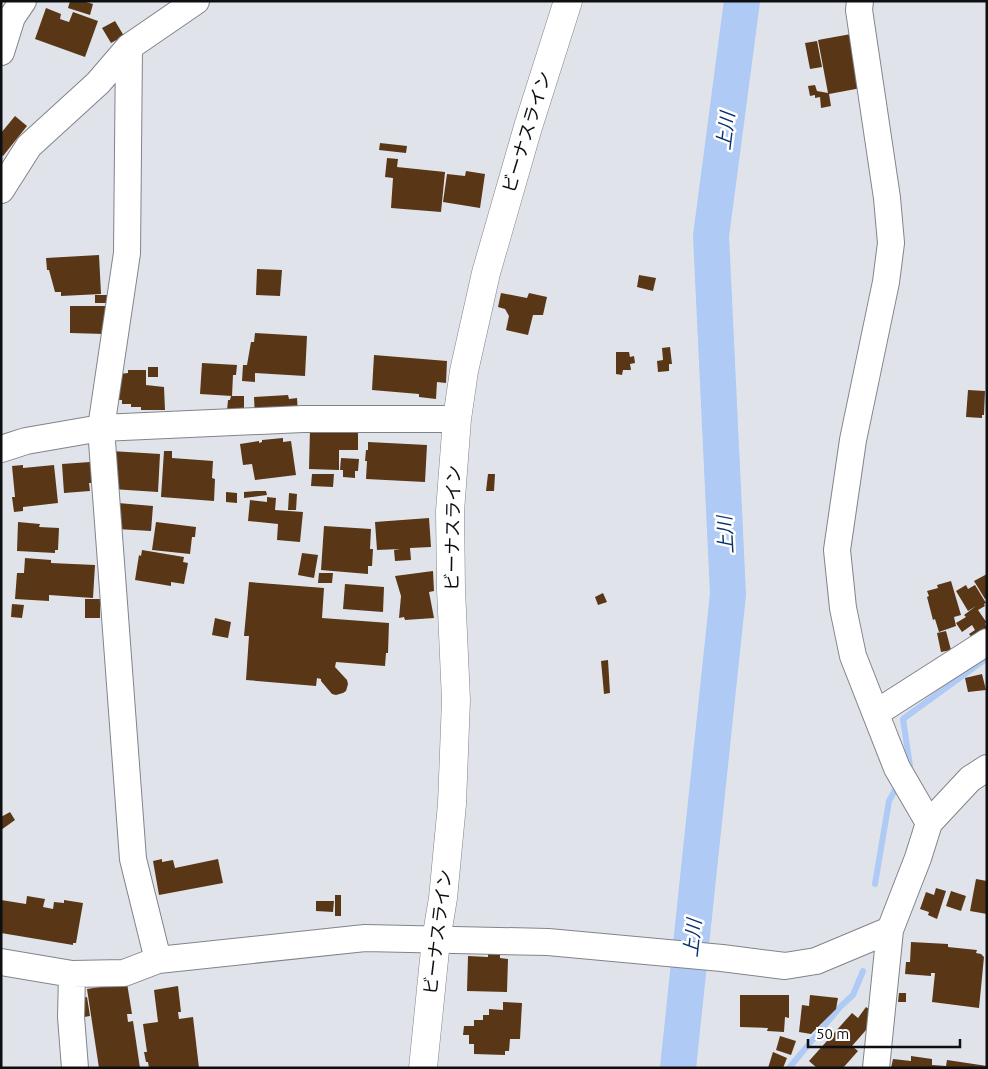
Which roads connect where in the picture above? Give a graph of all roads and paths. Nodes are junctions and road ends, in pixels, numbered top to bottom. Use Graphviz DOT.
graph roads {
  1 [pos="23,1"];
  2 [pos="196,1"];
  3 [pos="568,1"];
  4 [pos="860,1"];
  5 [pos="129,47"];
  6 [pos="1,52"];
  7 [pos="1,190"];
  8 [pos="457,419"];
  9 [pos="101,428"];
  10 [pos="1,449"];
  11 [pos="987,642"];
  12 [pos="876,713"];
  13 [pos="987,768"];
  14 [pos="929,823"];
  15 [pos="890,930"];
  16 [pos="436,940"];
  17 [pos="158,960"];
  18 [pos="1,962"];
  19 [pos="72,974"];
  20 [pos="75,1068"];
  21 [pos="424,1068"];
  22 [pos="876,1068"];
  1 -- 6 [label="street"];
  2 -- 5 [label="street"];
  3 -- 8 [label="main road, ビーナスライン"];
  4 -- 12 [label="street"];
  5 -- 7 [label="street"];
  5 -- 9 [label="street"];
  8 -- 9 [label="street"];
  8 -- 16 [label="main road, ビーナスライン"];
  9 -- 10 [label="street"];
  9 -- 17 [label="street"];
  11 -- 12 [label="street"];
  12 -- 14 [label="street"];
  13 -- 14 [label="street"];
  14 -- 15 [label="street"];
  15 -- 16 [label="street"];
  15 -- 22 [label="street"];
  16 -- 17 [label="street"];
  16 -- 21 [label="main road, ビーナスライン"];
  17 -- 19 [label="street"];
  18 -- 19 [label="street"];
  19 -- 20 [label="street"];
}
